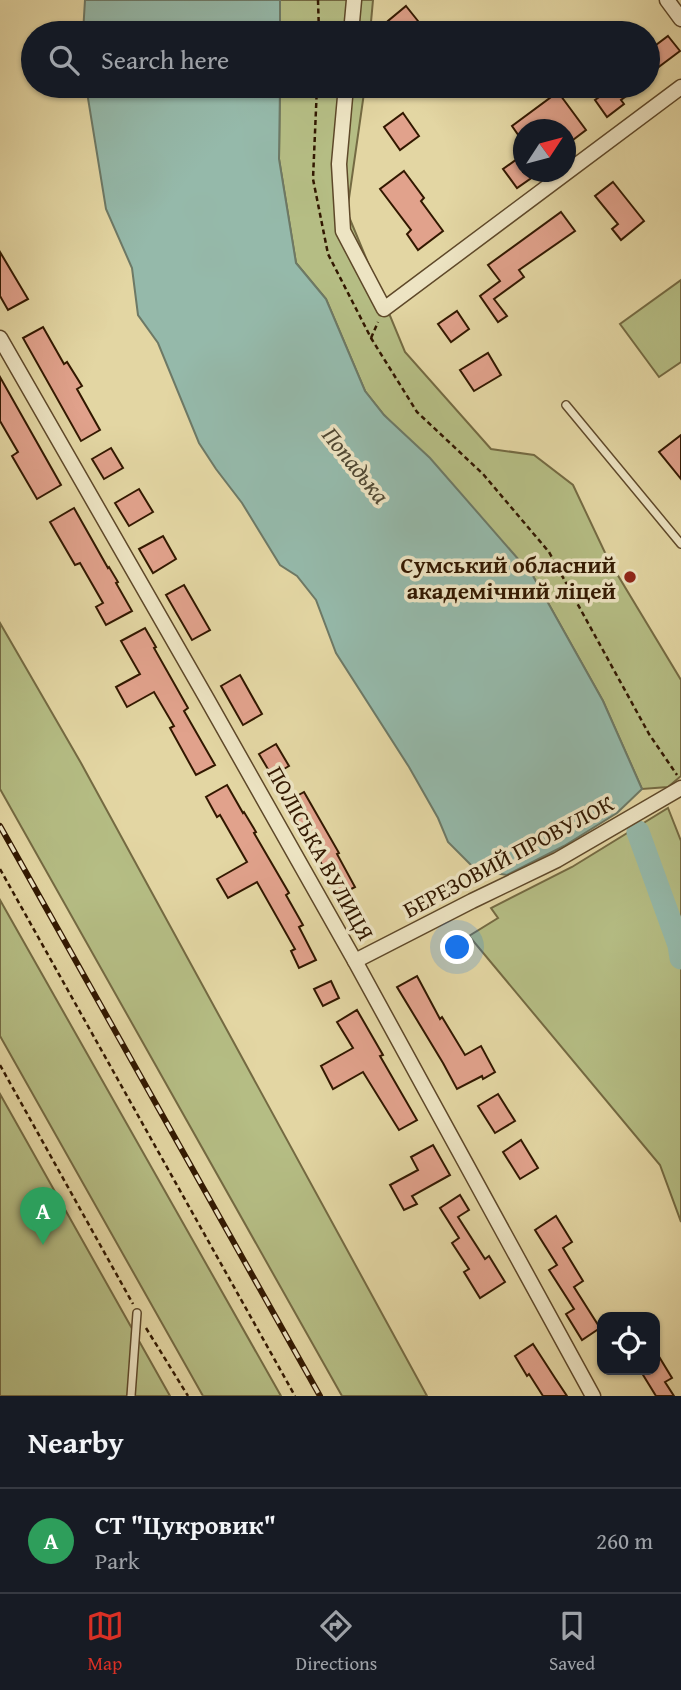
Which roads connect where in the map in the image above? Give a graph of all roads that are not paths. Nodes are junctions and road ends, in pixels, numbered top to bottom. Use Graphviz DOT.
graph roads {
  1 [pos="354,0"];
  2 [pos="667,0"];
  3 [pos="681,19"];
  4 [pos="352,21"];
  5 [pos="681,87"];
  6 [pos="345,98"];
  7 [pos="0,338"];
  8 [pos="566,405"];
  9 [pos="681,544"];
  10 [pos="681,788"];
  11 [pos="355,961"];
  12 [pos="137,1313"];
  13 [pos="131,1396"];
  14 [pos="593,1396"];
  1 -- 4 [label="street"];
  2 -- 3 [label="street"];
  5 -- 6 [label="street"];
  7 -- 11 [label="street, ПОЛІСЬКА ВУЛИЦЯ"];
  8 -- 9 [label="lane"];
  10 -- 11 [label="street, БЕРЕЗОВИЙ ПРОВУЛОК"];
  11 -- 14 [label="street, ПОЛІСЬКА ВУЛИЦЯ"];
  12 -- 13 [label="lane"];
}
